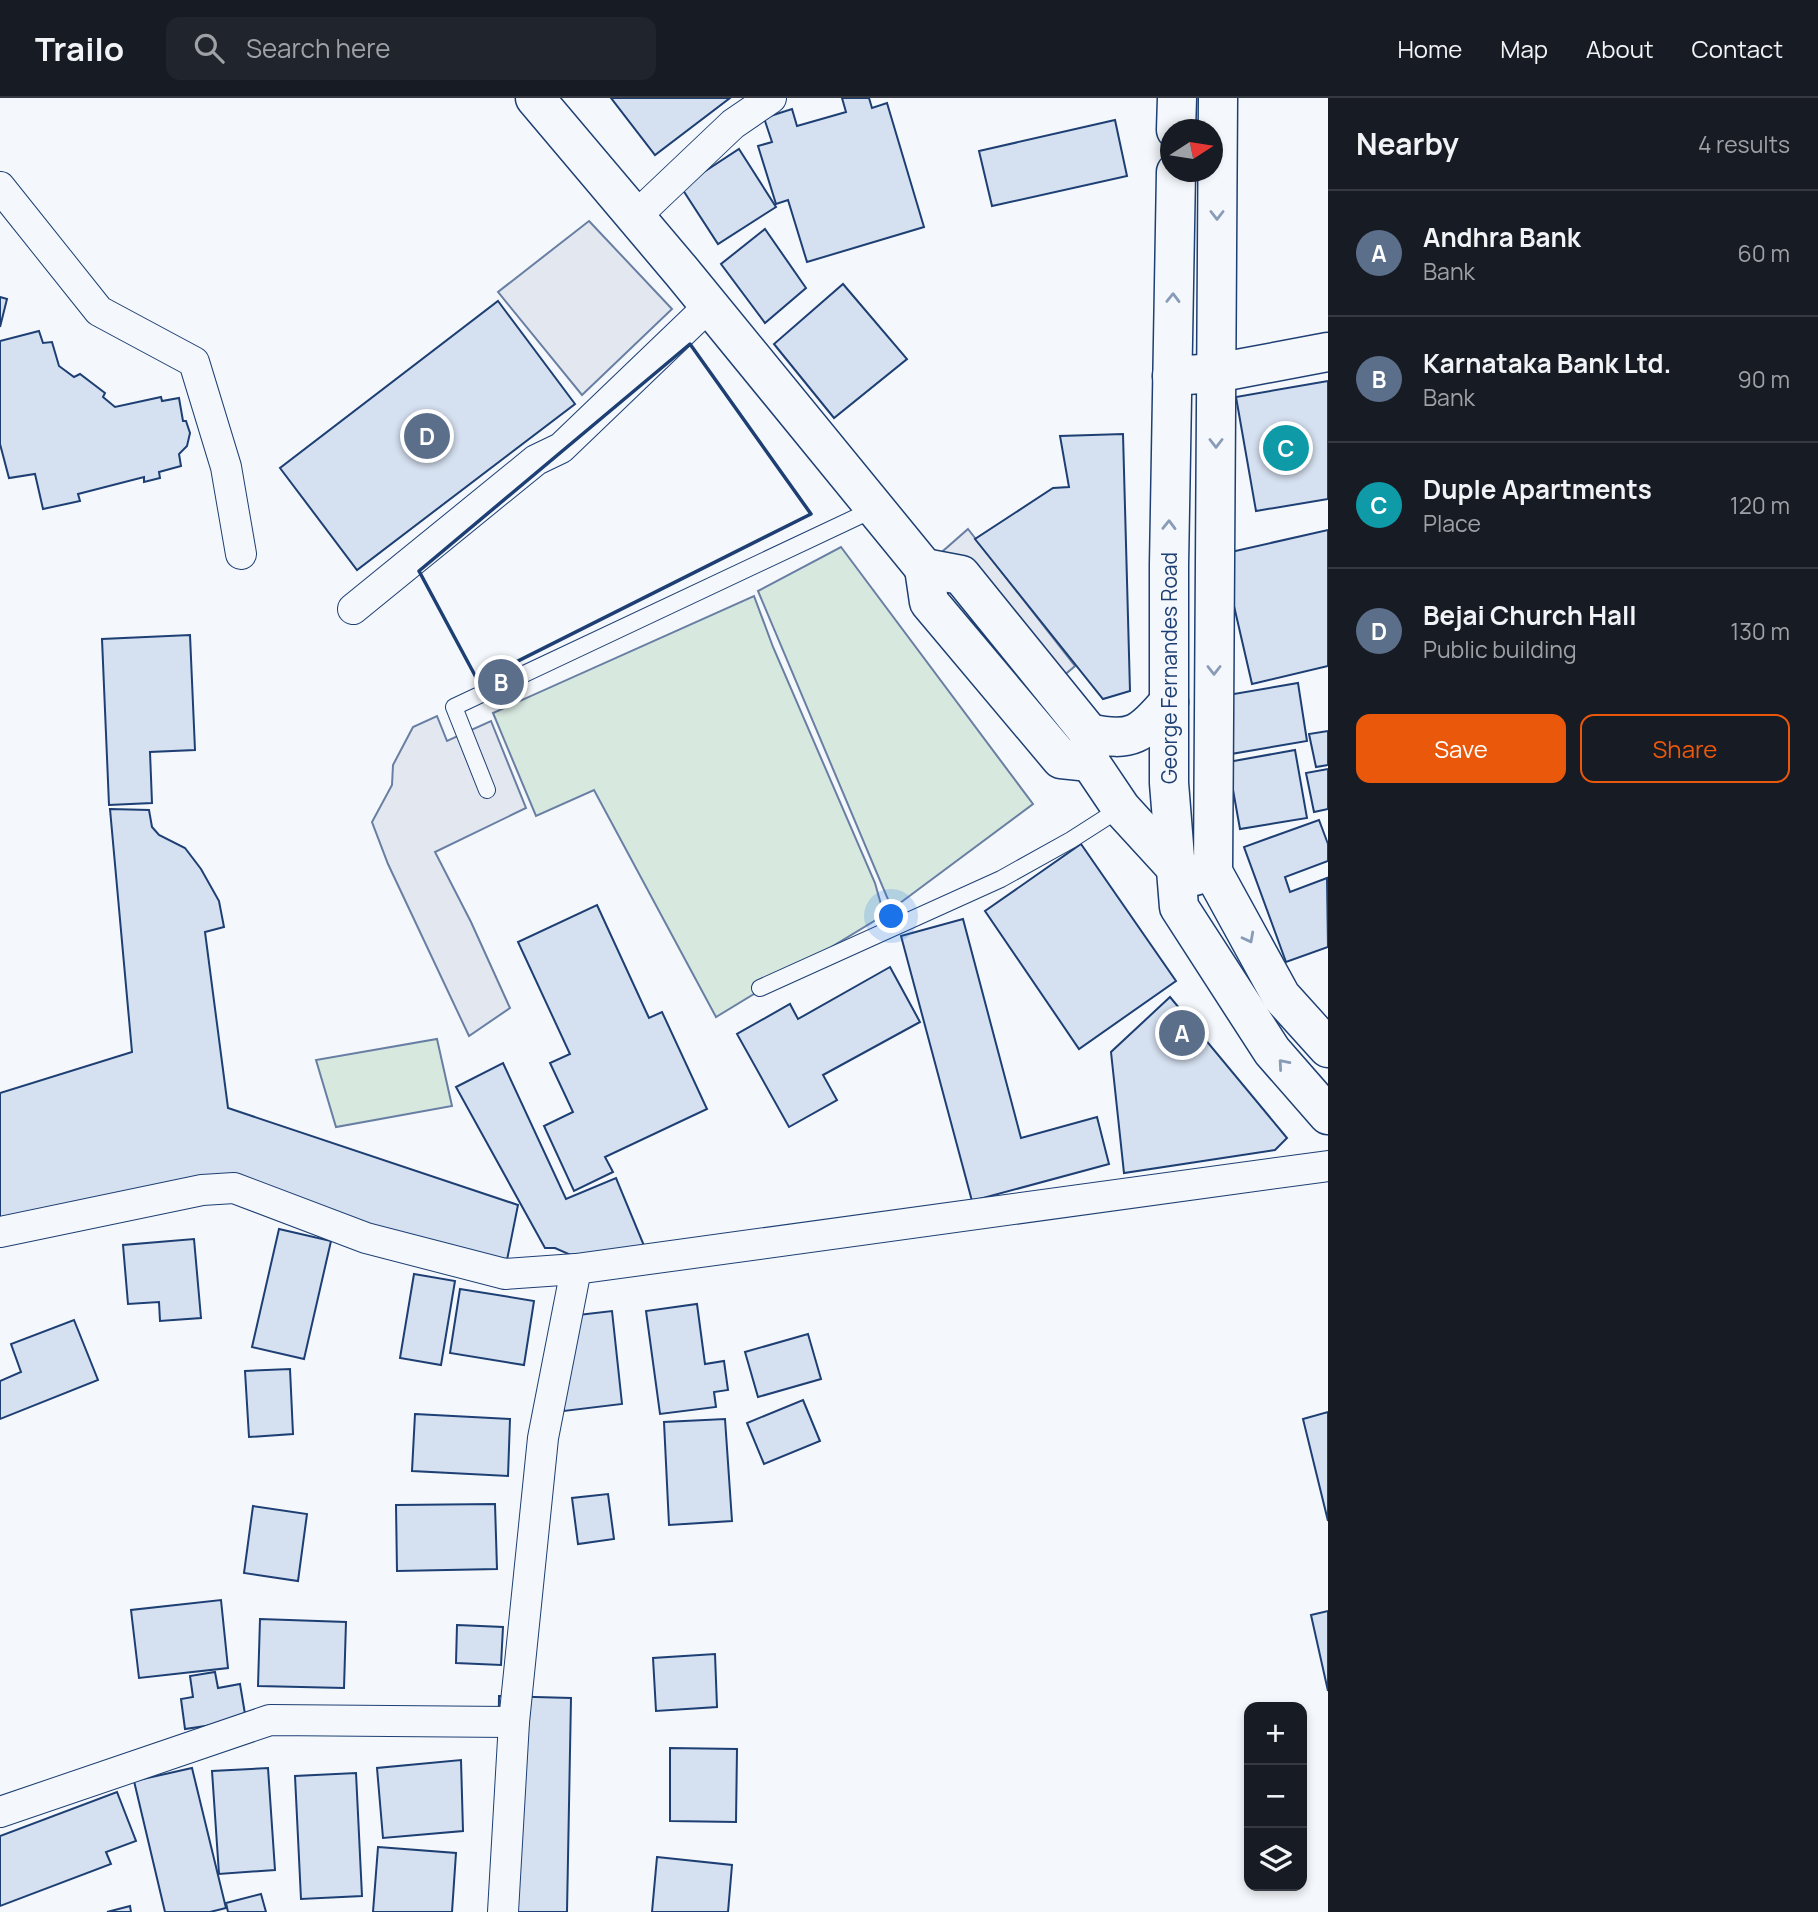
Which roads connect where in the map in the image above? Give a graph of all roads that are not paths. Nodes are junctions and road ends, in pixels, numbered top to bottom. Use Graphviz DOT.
graph roads {
  1 [pos="535,98"];
  2 [pos="771,98"];
  3 [pos="1177,98"];
  4 [pos="1218,98"];
  5 [pos="1176,119"];
  6 [pos="1176,182"];
  7 [pos="0,187"];
  8 [pos="635,217"];
  9 [pos="709,306"];
  10 [pos="1328,352"];
  11 [pos="1216,373"];
  12 [pos="1172,376"];
  13 [pos="874,509"];
  14 [pos="241,554"];
  15 [pos="353,610"];
  16 [pos="1169,702"];
  17 [pos="1089,747"];
  18 [pos="487,790"];
  19 [pos="1121,808"];
  20 [pos="1176,869"];
  21 [pos="1222,888"];
  22 [pos="760,988"];
  23 [pos="1328,1048"];
  24 [pos="1328,1115"];
  25 [pos="1328,1166"];
  26 [pos="0,1232"];
  27 [pos="576,1269"];
  28 [pos="513,1722"];
  29 [pos="0,1812"];
  30 [pos="503,1912"];
  1 -- 8 [label="main road"];
  2 -- 8 [label="street"];
  3 -- 5 [label="main road"];
  4 -- 11 [label="main road, George Fernandes Road, one-way"];
  12 -- 6 [label="main road, George Fernandes Road, one-way"];
  7 -- 14 [label="street"];
  8 -- 9 [label="main road"];
  9 -- 13 [label="main road"];
  9 -- 15 [label="street"];
  10 -- 11 [label="main road"];
  11 -- 12 [label="main road"];
  11 -- 21 [label="main road, George Fernandes Road, one-way"];
  16 -- 12 [label="main road, George Fernandes Road, one-way"];
  13 -- 17 [label="main road"];
  13 -- 18 [label="lane"];
  16 -- 17 [label="main road"];
  16 -- 20 [label="main road, George Fernandes Road"];
  17 -- 19 [label="main road"];
  19 -- 20 [label="main road"];
  19 -- 22 [label="lane"];
  20 -- 21 [label="main road"];
  24 -- 20 [label="main road, George Fernandes Road, one-way"];
  21 -- 23 [label="main road, George Fernandes Road, one-way"];
  25 -- 27 [label="street"];
  26 -- 27 [label="street"];
  27 -- 28 [label="street"];
  28 -- 29 [label="street"];
  28 -- 30 [label="street"];
}
